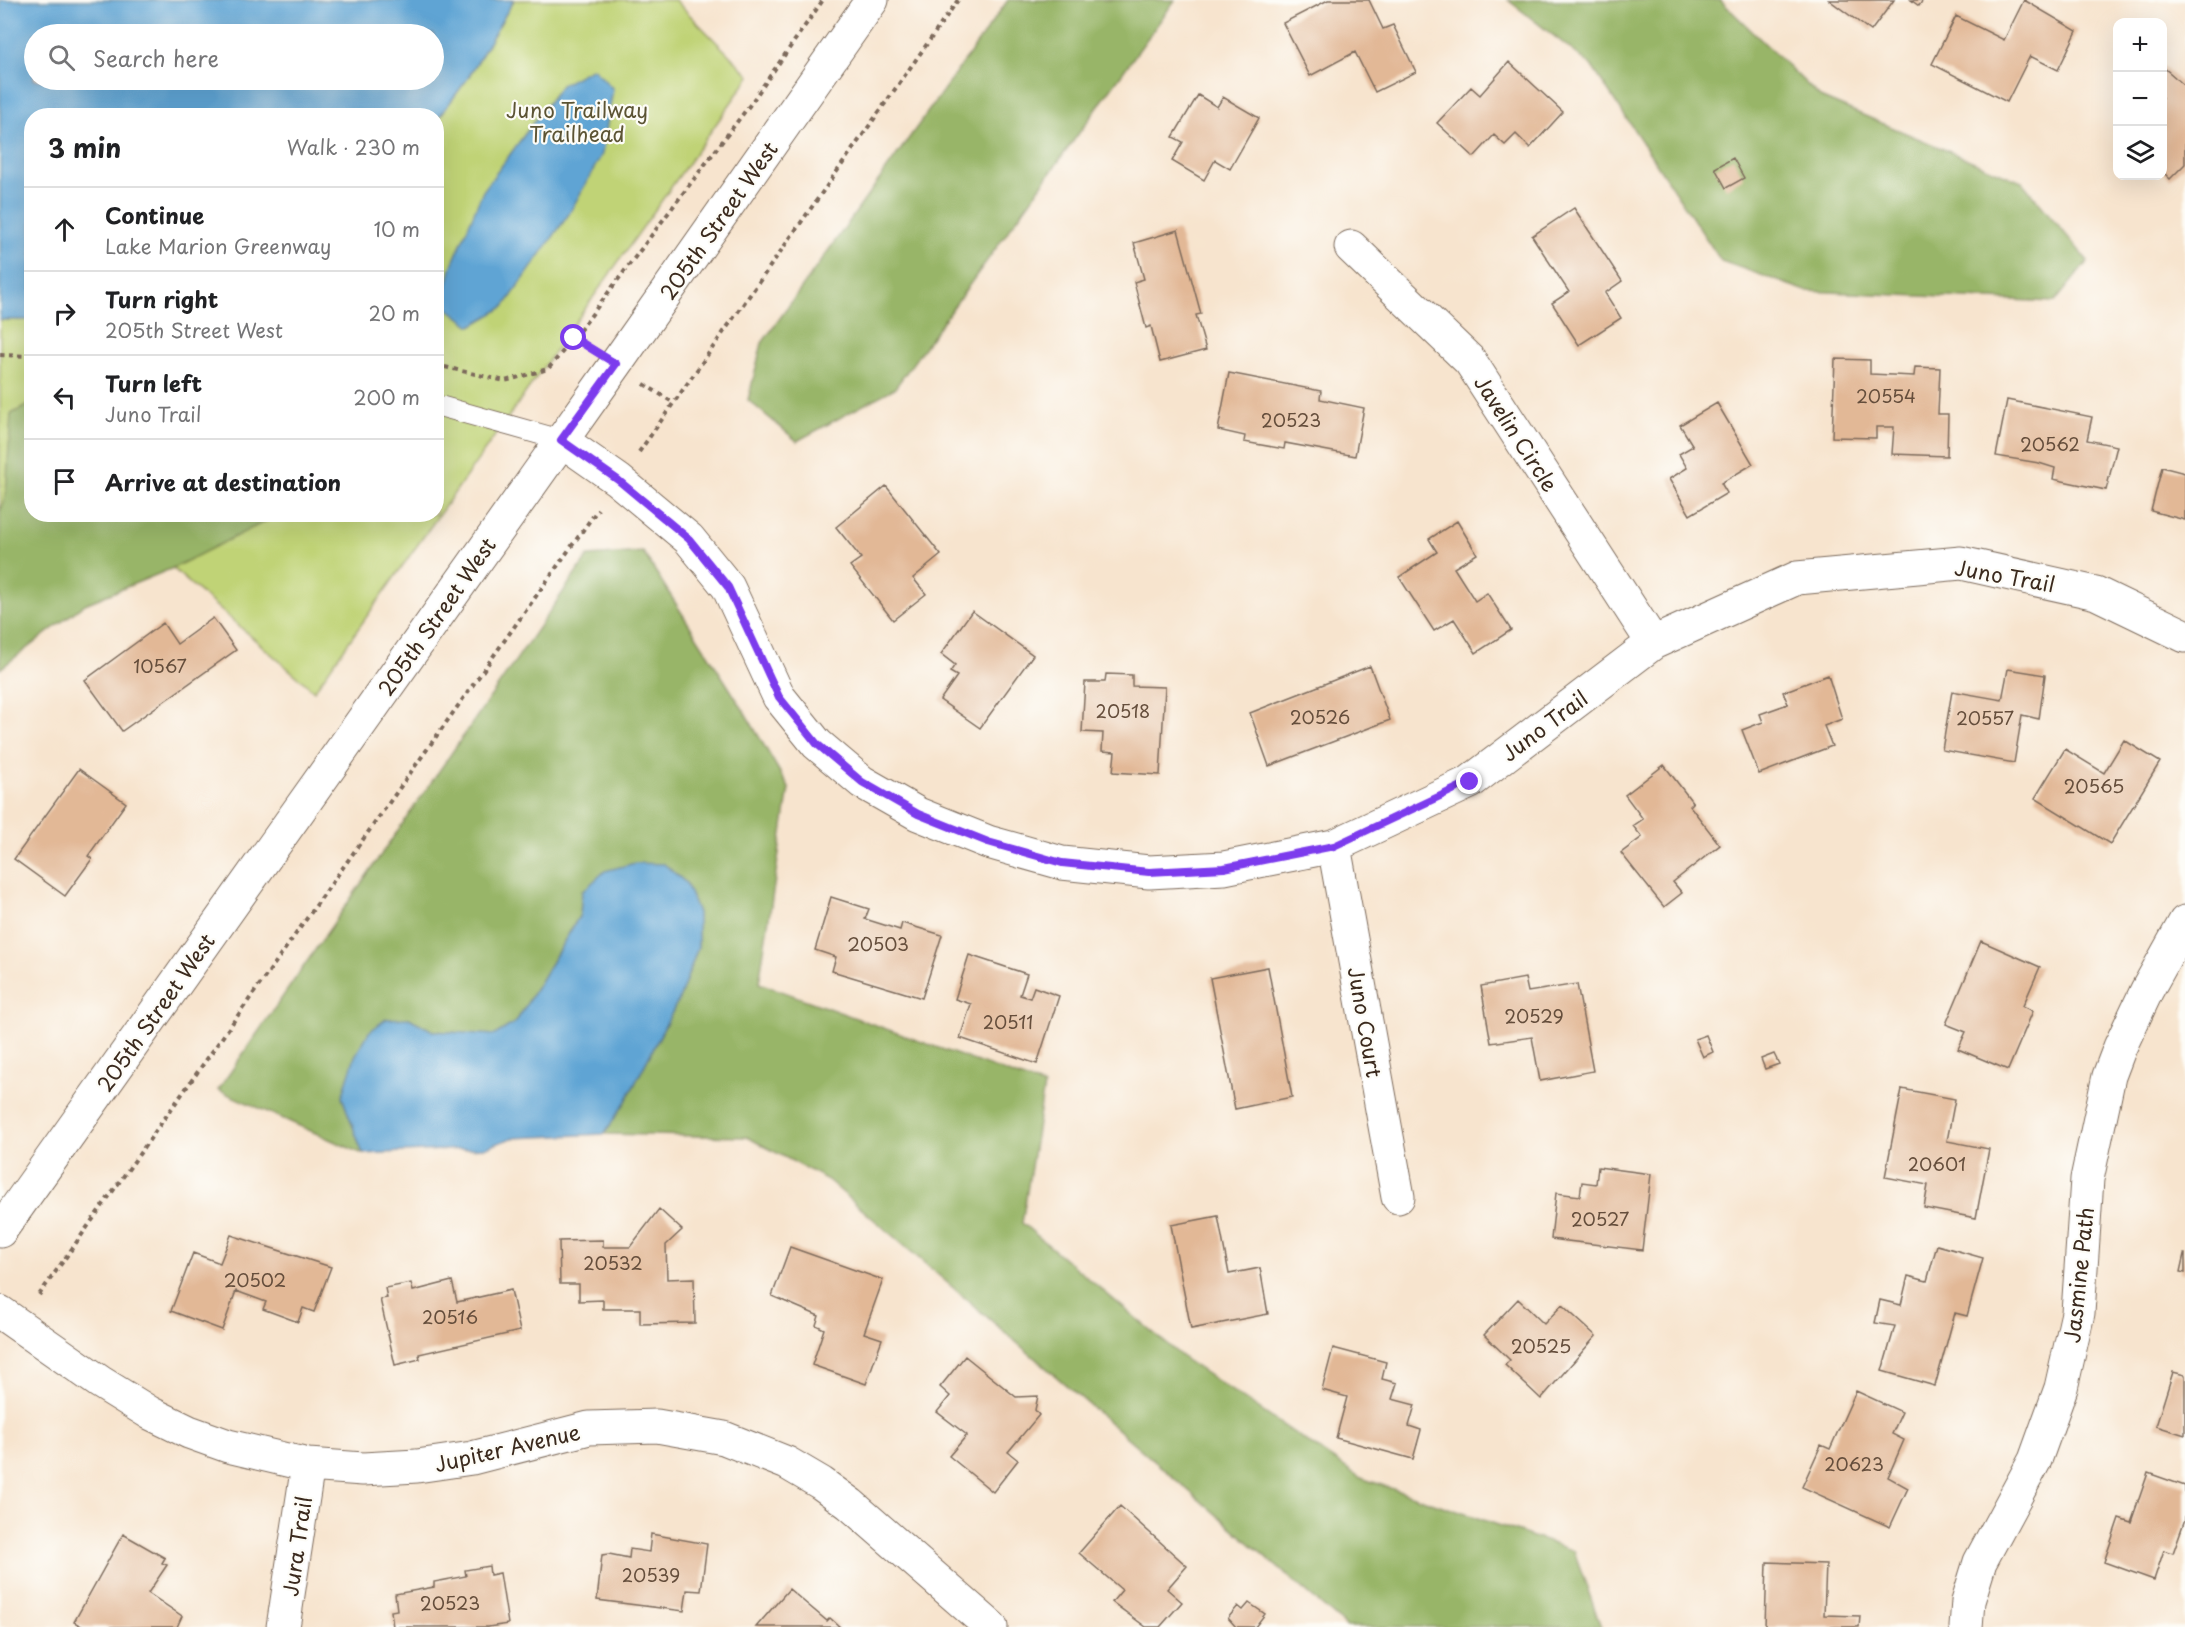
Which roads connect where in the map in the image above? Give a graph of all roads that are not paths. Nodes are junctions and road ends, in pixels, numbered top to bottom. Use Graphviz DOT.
graph roads {
  1 [pos="872,0"];
  2 [pos="1351,247"];
  3 [pos="444,407"];
  4 [pos="561,440"];
  5 [pos="2185,636"];
  6 [pos="1653,643"];
  7 [pos="1334,846"];
  8 [pos="2185,922"];
  9 [pos="1398,1197"];
  10 [pos="0,1231"];
  11 [pos="9,1318"];
  12 [pos="308,1464"];
  13 [pos="283,1627"];
  14 [pos="990,1627"];
  15 [pos="1966,1627"];
  1 -- 4 [label="street, 205th Street West"];
  2 -- 6 [label="street, Javelin Circle"];
  3 -- 4 [label="lane"];
  4 -- 7 [label="street, Juno Trail"];
  4 -- 10 [label="street, 205th Street West"];
  5 -- 6 [label="street, Juno Trail"];
  6 -- 7 [label="street, Juno Trail"];
  7 -- 9 [label="street, Juno Court"];
  8 -- 15 [label="street, Jasmine Path"];
  11 -- 12 [label="street, Jupiter Avenue"];
  12 -- 13 [label="street, Jura Trail"];
  12 -- 14 [label="street, Jupiter Avenue"];
}
